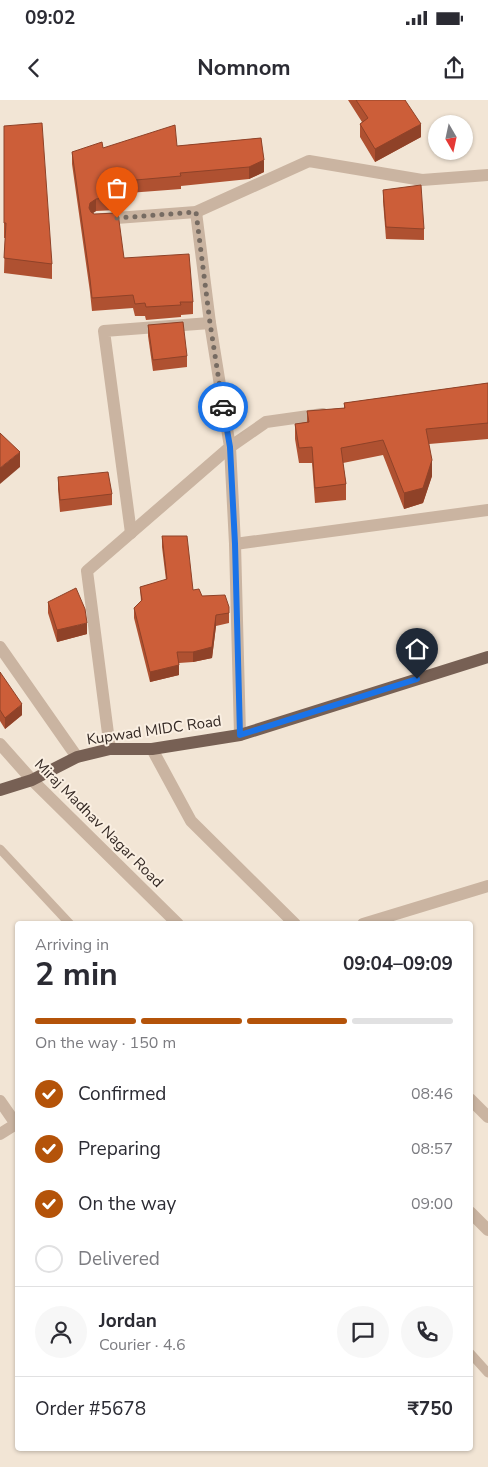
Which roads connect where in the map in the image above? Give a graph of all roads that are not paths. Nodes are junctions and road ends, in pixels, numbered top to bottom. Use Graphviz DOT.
graph roads {
  1 [pos="488,175"];
  2 [pos="196,212"];
  3 [pos="97,219"];
  4 [pos="210,323"];
  5 [pos="334,412"];
  6 [pos="230,447"];
  7 [pos="488,510"];
  8 [pos="131,533"];
  9 [pos="235,544"];
  10 [pos="0,647"];
  11 [pos="488,657"];
  12 [pos="240,735"];
  13 [pos="0,744"];
  14 [pos="110,749"];
  15 [pos="152,749"];
  16 [pos="77,758"];
  17 [pos="32,780"];
  18 [pos="0,790"];
  19 [pos="0,849"];
  20 [pos="488,886"];
  21 [pos="67,921"];
  22 [pos="175,921"];
  23 [pos="293,921"];
  24 [pos="373,921"];
  25 [pos="0,1102"];
  26 [pos="473,1102"];
  27 [pos="488,1117"];
  28 [pos="15,1123"];
  29 [pos="15,1125"];
  30 [pos="0,1134"];
  31 [pos="473,1215"];
  32 [pos="488,1230"];
  33 [pos="473,1356"];
  34 [pos="488,1373"];
  1 -- 2 [label="street"];
  2 -- 3 [label="street"];
  2 -- 4 [label="street"];
  4 -- 6 [label="street"];
  4 -- 8 [label="street"];
  5 -- 6 [label="street"];
  6 -- 8 [label="street"];
  6 -- 9 [label="street"];
  7 -- 9 [label="street"];
  8 -- 14 [label="street"];
  9 -- 12 [label="street"];
  10 -- 16 [label="street"];
  11 -- 12 [label="main road, Kupwad MIDC Road"];
  12 -- 15 [label="main road, Kupwad MIDC Road"];
  13 -- 17 [label="street, Miraj Madhav Nagar Road"];
  14 -- 15 [label="main road, Kupwad MIDC Road"];
  14 -- 16 [label="main road, Kupwad MIDC Road"];
  15 -- 23 [label="street"];
  16 -- 17 [label="main road, Kupwad MIDC Road"];
  17 -- 18 [label="main road, Kupwad MIDC Road"];
  17 -- 22 [label="street, Miraj Madhav Nagar Road"];
  19 -- 21 [label="lane"];
  20 -- 24 [label="street"];
  25 -- 28 [label="street"];
  26 -- 27 [label="street"];
  29 -- 30 [label="street"];
  31 -- 32 [label="street"];
  33 -- 34 [label="lane"];
}
